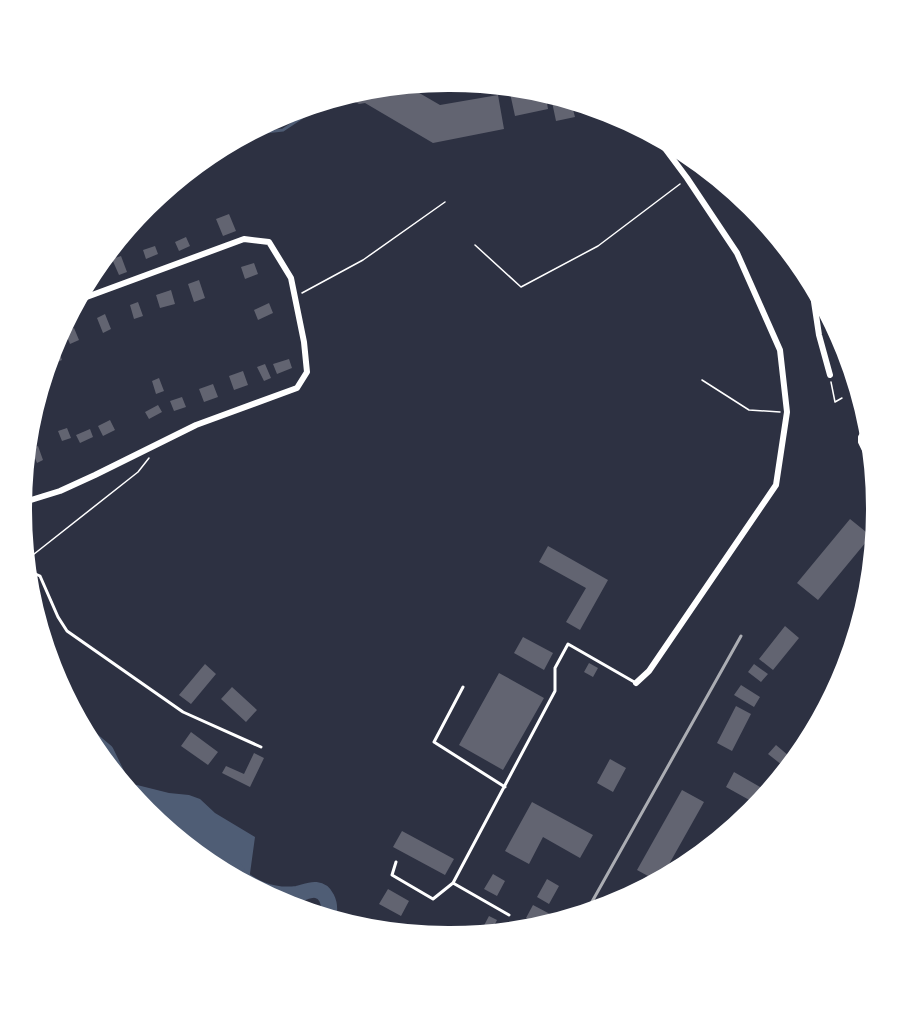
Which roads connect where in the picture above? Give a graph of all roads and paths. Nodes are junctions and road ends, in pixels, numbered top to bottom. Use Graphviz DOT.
graph roads {
  1 [pos="665,149"];
  2 [pos="687,178"];
  3 [pos="445,202"];
  4 [pos="475,245"];
  5 [pos="86,297"];
  6 [pos="295,297"];
  7 [pos="814,301"];
  8 [pos="831,375"];
  9 [pos="702,380"];
  10 [pos="842,398"];
  11 [pos="787,412"];
  12 [pos="862,435"];
  13 [pos="159,444"];
  14 [pos="866,451"];
  15 [pos="28,501"];
  16 [pos="31,556"];
  17 [pos="34,573"];
  18 [pos="636,682"];
  19 [pos="463,687"];
  20 [pos="261,747"];
  21 [pos="505,787"];
  22 [pos="396,862"];
  23 [pos="453,883"];
  24 [pos="509,915"];
  1 -- 2 [label="street"];
  2 -- 4 [label="path"];
  2 -- 11 [label="street"];
  3 -- 6 [label="path"];
  5 -- 6 [label="street"];
  6 -- 13 [label="street"];
  7 -- 8 [label="street"];
  8 -- 10 [label="path"];
  9 -- 11 [label="path"];
  11 -- 18 [label="street"];
  12 -- 14 [label="street"];
  13 -- 15 [label="street"];
  13 -- 16 [label="path"];
  17 -- 20 [label="lane"];
  18 -- 21 [label="lane"];
  19 -- 21 [label="lane"];
  21 -- 23 [label="lane"];
  22 -- 23 [label="lane"];
  23 -- 24 [label="lane"];
}
